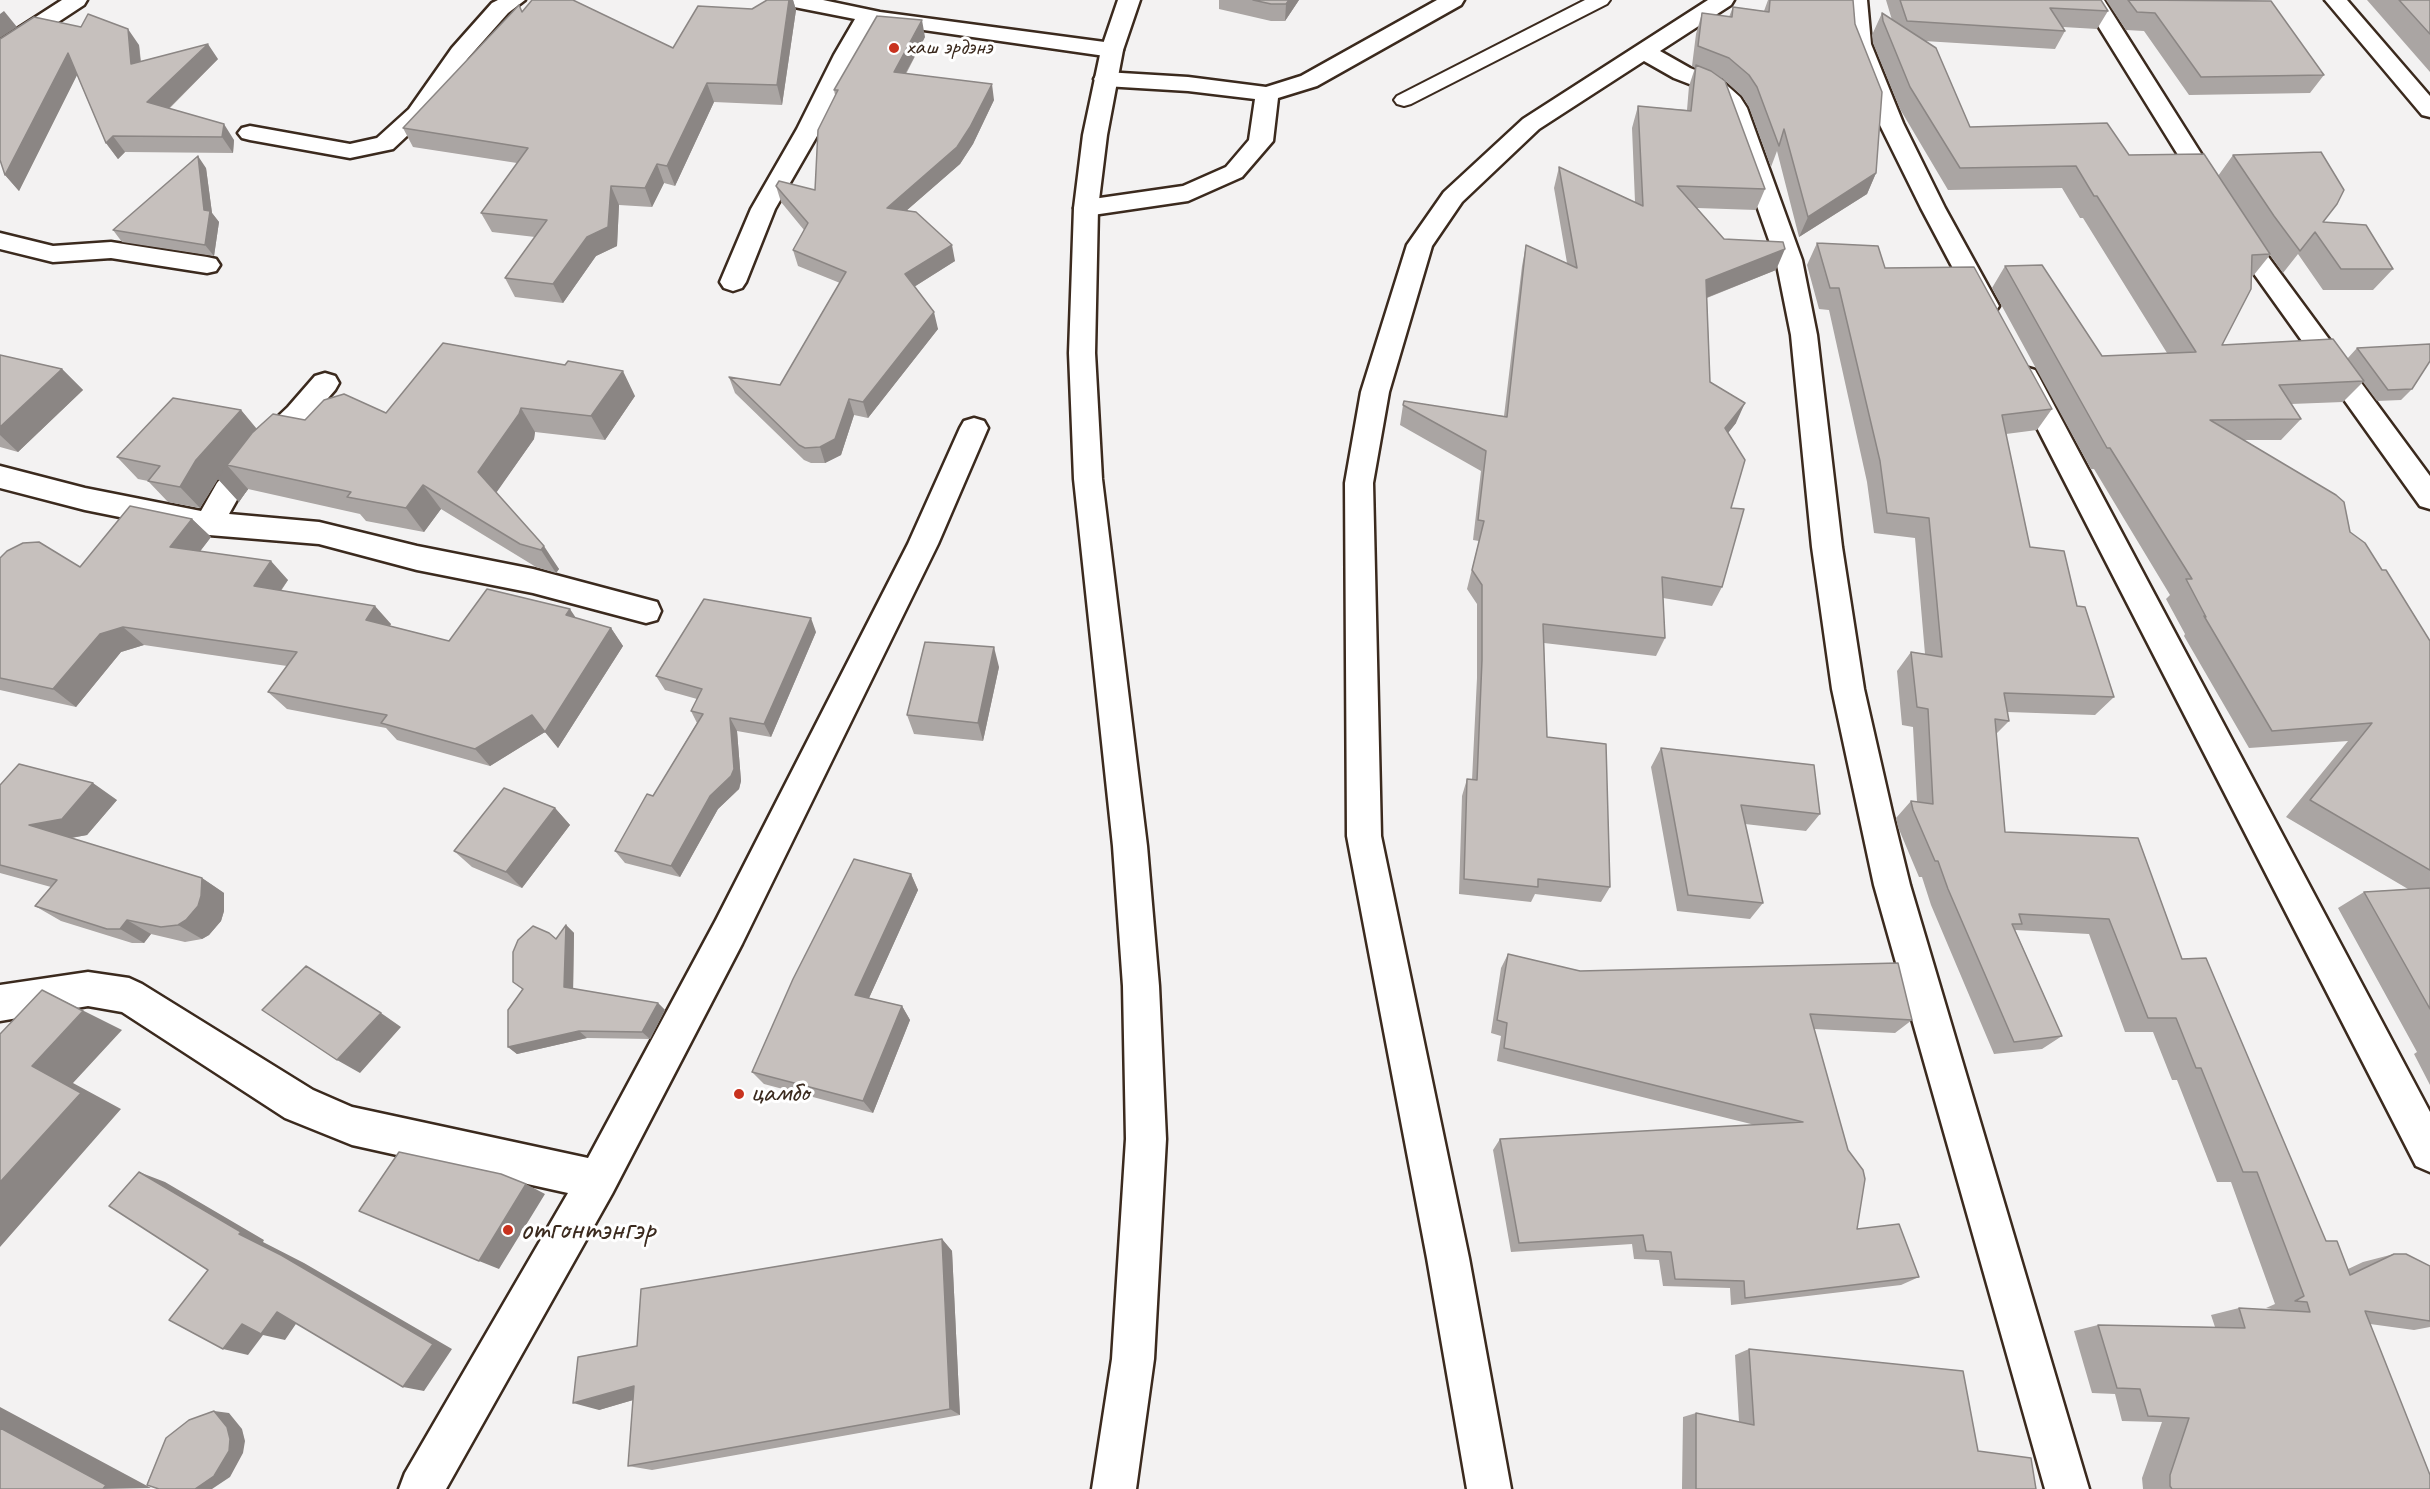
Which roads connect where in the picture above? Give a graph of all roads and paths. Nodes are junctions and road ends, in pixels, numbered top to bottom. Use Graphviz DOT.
graph roads {
  1 [pos="76,0"];
  2 [pos="514,0"];
  3 [pos="792,0"];
  4 [pos="1129,0"];
  5 [pos="1453,0"];
  6 [pos="1600,0"];
  7 [pos="1723,0"];
  8 [pos="1856,0"];
  9 [pos="2093,0"];
  10 [pos="2336,0"];
  11 [pos="868,16"];
  12 [pos="0,50"];
  13 [pos="1644,51"];
  14 [pos="1109,64"];
  15 [pos="1267,94"];
  16 [pos="1404,100"];
  17 [pos="2430,110"];
  18 [pos="250,133"];
  19 [pos="1086,208"];
  20 [pos="0,241"];
  21 [pos="207,265"];
  22 [pos="733,282"];
  23 [pos="1997,326"];
  24 [pos="2014,356"];
  25 [pos="325,383"];
  26 [pos="974,428"];
  27 [pos="0,477"];
  28 [pos="2430,498"];
  29 [pos="209,524"];
  30 [pos="646,611"];
  31 [pos="0,1003"];
  32 [pos="2430,1152"];
  33 [pos="598,1180"];
  34 [pos="422,1489"];
  35 [pos="1114,1489"];
  36 [pos="1489,1489"];
  37 [pos="2067,1489"];
  1 -- 12 [label="street"];
  2 -- 18 [label="street"];
  3 -- 11 [label="street"];
  4 -- 14 [label="street"];
  5 -- 15 [label="street"];
  6 -- 16 [label="lane"];
  7 -- 13 [label="street"];
  8 -- 23 [label="street"];
  9 -- 28 [label="street"];
  10 -- 17 [label="street"];
  11 -- 14 [label="street"];
  11 -- 22 [label="street"];
  13 -- 36 [label="street"];
  13 -- 37 [label="street"];
  14 -- 15 [label="street"];
  14 -- 19 [label="street"];
  15 -- 19 [label="street"];
  19 -- 35 [label="street"];
  20 -- 21 [label="street"];
  24 -- 32 [label="street"];
  25 -- 29 [label="street"];
  26 -- 33 [label="street"];
  27 -- 29 [label="street"];
  29 -- 30 [label="street"];
  31 -- 33 [label="street"];
  33 -- 34 [label="street"];
}
